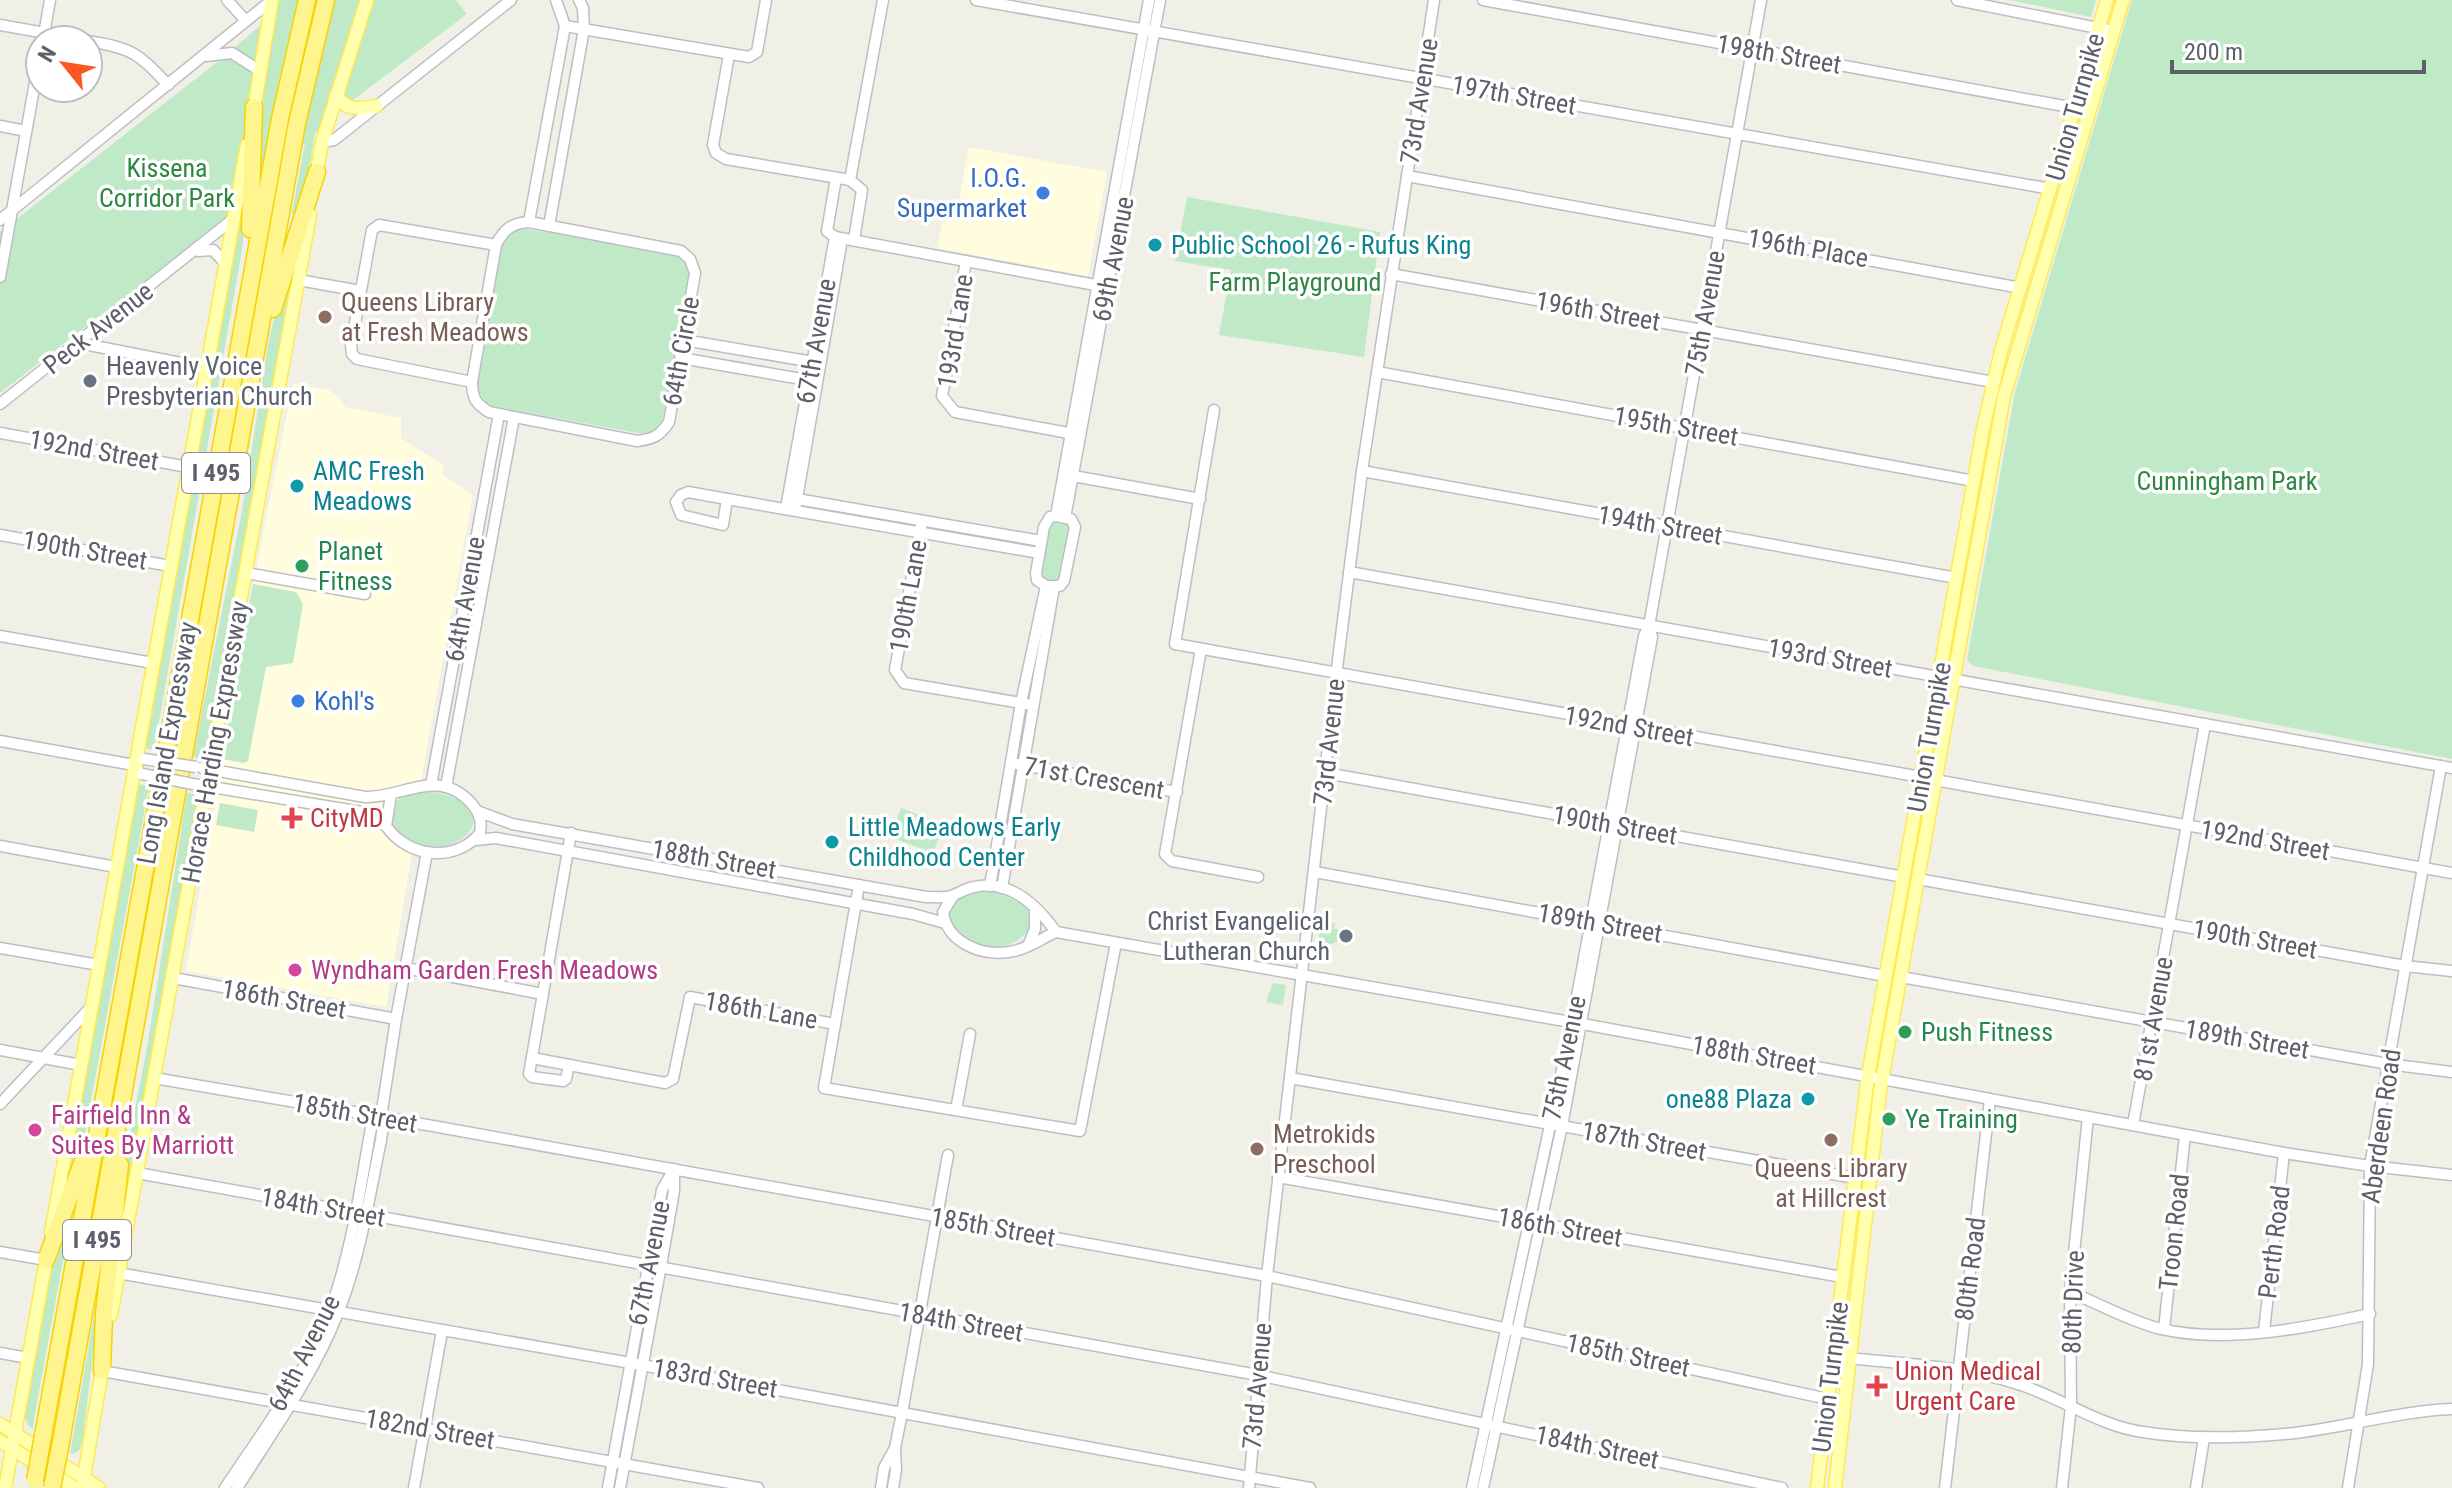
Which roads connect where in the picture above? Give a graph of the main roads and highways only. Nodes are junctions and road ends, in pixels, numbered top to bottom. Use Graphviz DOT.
graph roads {
  1 [pos="272,0"];
  2 [pos="307,0"];
  3 [pos="326,0"];
  4 [pos="367,0"];
  5 [pos="2107,0"];
  6 [pos="2123,0"];
  7 [pos="336,95"];
  8 [pos="376,106"];
  9 [pos="254,107"];
  10 [pos="317,172"];
  11 [pos="229,399"];
  12 [pos="234,474"];
  13 [pos="1911,878"];
  14 [pos="134,1033"];
  15 [pos="114,1040"];
  16 [pos="46,1260"];
  17 [pos="102,1371"];
  18 [pos="0,1424"];
  19 [pos="15,1433"];
  20 [pos="0,1441"];
  21 [pos="12,1449"];
  22 [pos="34,1484"];
  23 [pos="80,1485"];
  24 [pos="5,1488"];
  25 [pos="52,1488"];
  26 [pos="99,1488"];
  27 [pos="1817,1488"];
  28 [pos="1835,1488"];
  1 -- 9 [label="main road"];
  2 -- 11 [label="highway, Long Island Expressway / I 495"];
  3 -- 12 [label="highway, Long Island Expressway / I 495"];
  4 -- 7 [label="main road, Horace Harding Expressway"];
  5 -- 13 [label="main road, Union Turnpike"];
  6 -- 13 [label="main road, Union Turnpike"];
  7 -- 8 [label="main road"];
  7 -- 10 [label="main road, Horace Harding Expressway"];
  9 -- 11 [label="highway"];
  9 -- 16 [label="main road"];
  10 -- 12 [label="highway"];
  10 -- 17 [label="main road, Horace Harding Expressway"];
  11 -- 15 [label="highway, Long Island Expressway / I 495"];
  12 -- 14 [label="highway, Long Island Expressway / I 495"];
  13 -- 27 [label="main road, Union Turnpike"];
  13 -- 28 [label="main road, Union Turnpike"];
  14 -- 17 [label="highway"];
  14 -- 25 [label="highway, Long Island Expressway / I 495, bridge"];
  15 -- 16 [label="highway"];
  15 -- 22 [label="highway, Long Island Expressway / I 495, bridge"];
  16 -- 19 [label="main road"];
  17 -- 23 [label="main road, Horace Harding Expressway"];
  18 -- 19 [label="main road"];
  19 -- 21 [label="main road"];
  19 -- 23 [label="main road"];
  20 -- 21 [label="main road"];
  21 -- 23 [label="main road"];
  21 -- 24 [label="main road"];
  23 -- 26 [label="main road"];
}
